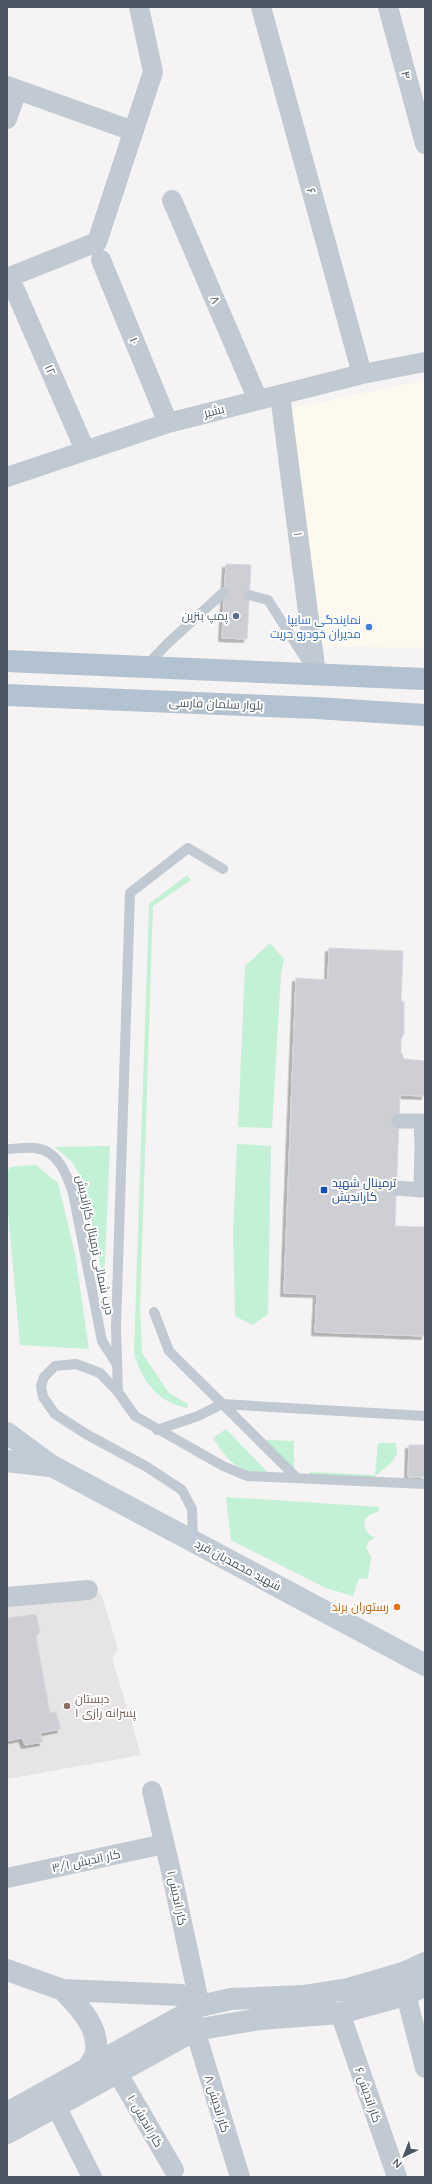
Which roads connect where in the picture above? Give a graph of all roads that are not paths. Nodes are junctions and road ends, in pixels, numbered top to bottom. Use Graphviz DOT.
graph roads {
  1 [pos="139,7"];
  2 [pos="260,7"];
  3 [pos="388,7"];
  4 [pos="12,88"];
  5 [pos="7,119"];
  6 [pos="133,131"];
  7 [pos="425,144"];
  8 [pos="172,200"];
  9 [pos="101,260"];
  10 [pos="11,284"];
  11 [pos="425,362"];
  12 [pos="362,374"];
  13 [pos="280,394"];
  14 [pos="258,400"];
  15 [pos="168,422"];
  16 [pos="85,450"];
  17 [pos="7,477"];
  18 [pos="224,592"];
  19 [pos="249,595"];
  20 [pos="8,659"];
  21 [pos="144,669"];
  22 [pos="316,674"];
  23 [pos="425,679"];
  24 [pos="7,695"];
  25 [pos="425,715"];
  26 [pos="223,869"];
  27 [pos="399,1121"];
  28 [pos="424,1144"];
  29 [pos="7,1149"];
  30 [pos="396,1188"];
  31 [pos="154,1312"];
  32 [pos="116,1363"];
  33 [pos="118,1392"];
  34 [pos="222,1404"];
  35 [pos="425,1416"];
  36 [pos="157,1430"];
  37 [pos="7,1433"];
  38 [pos="7,1461"];
  39 [pos="52,1466"];
  40 [pos="297,1478"];
  41 [pos="425,1484"];
  42 [pos="193,1541"];
  43 [pos="88,1590"];
  44 [pos="7,1597"];
  45 [pos="425,1665"];
  46 [pos="152,1791"];
  47 [pos="164,1844"];
  48 [pos="7,1878"];
  49 [pos="425,1963"];
  50 [pos="7,1970"];
  51 [pos="425,1985"];
  52 [pos="63,1990"];
  53 [pos="406,1995"];
  54 [pos="200,2006"];
  55 [pos="340,2013"];
  56 [pos="195,2030"];
  57 [pos="425,2068"];
  58 [pos="87,2069"];
  59 [pos="117,2072"];
  60 [pos="56,2106"];
  61 [pos="7,2113"];
  62 [pos="7,2133"];
  63 [pos="174,2170"];
  64 [pos="92,2177"];
  65 [pos="240,2177"];
  66 [pos="397,2177"];
  1 -- 6 [label="street"];
  2 -- 12 [label="street, ۶"];
  3 -- 7 [label="street, ۴"];
  4 -- 5 [label="street"];
  4 -- 6 [label="street"];
  6 -- 10 [label="street"];
  8 -- 14 [label="street, ۸"];
  9 -- 15 [label="street, ۱۰"];
  10 -- 16 [label="street, ۱۲"];
  11 -- 12 [label="street, بشیر"];
  12 -- 13 [label="street, بشیر"];
  13 -- 14 [label="street, بشیر"];
  13 -- 22 [label="street, ۱"];
  14 -- 15 [label="street, بشیر"];
  15 -- 16 [label="street, بشیر"];
  16 -- 17 [label="street, بشیر"];
  18 -- 21 [label="lane"];
  19 -- 22 [label="lane"];
  20 -- 21 [label="main road"];
  21 -- 22 [label="main road"];
  22 -- 23 [label="main road"];
  24 -- 25 [label="main road, بلوار سلمان فارسی"];
  26 -- 32 [label="lane"];
  27 -- 28 [label="street"];
  28 -- 30 [label="street"];
  29 -- 32 [label="lane, درب شمالی ترمینال کاراندیش"];
  31 -- 34 [label="lane"];
  32 -- 33 [label="lane"];
  33 -- 36 [label="lane"];
  33 -- 42 [label="lane"];
  34 -- 35 [label="lane"];
  34 -- 36 [label="lane"];
  34 -- 40 [label="lane"];
  36 -- 40 [label="lane"];
  37 -- 39 [label="main road"];
  38 -- 39 [label="main road"];
  39 -- 42 [label="main road, شهید محمدیان فرد"];
  40 -- 41 [label="lane"];
  42 -- 45 [label="main road, شهید محمدیان فرد"];
  43 -- 44 [label="street"];
  46 -- 47 [label="street, ۱ کار اندیش"];
  47 -- 48 [label="street, ۳/۱ کار اندیش"];
  47 -- 54 [label="street, ۱ کار اندیش"];
  49 -- 54 [label="street"];
  50 -- 52 [label="street"];
  51 -- 53 [label="street"];
  52 -- 54 [label="street"];
  52 -- 58 [label="street"];
  53 -- 55 [label="street"];
  53 -- 57 [label="street"];
  54 -- 58 [label="street"];
  55 -- 56 [label="street"];
  55 -- 66 [label="street, ۶ کار اندیش"];
  56 -- 59 [label="street"];
  56 -- 65 [label="street, ۸ کار اندیش"];
  58 -- 61 [label="street"];
  59 -- 60 [label="street"];
  59 -- 63 [label="street, ۱۰ کار اندیش"];
  60 -- 62 [label="street"];
  60 -- 64 [label="street"];
}
